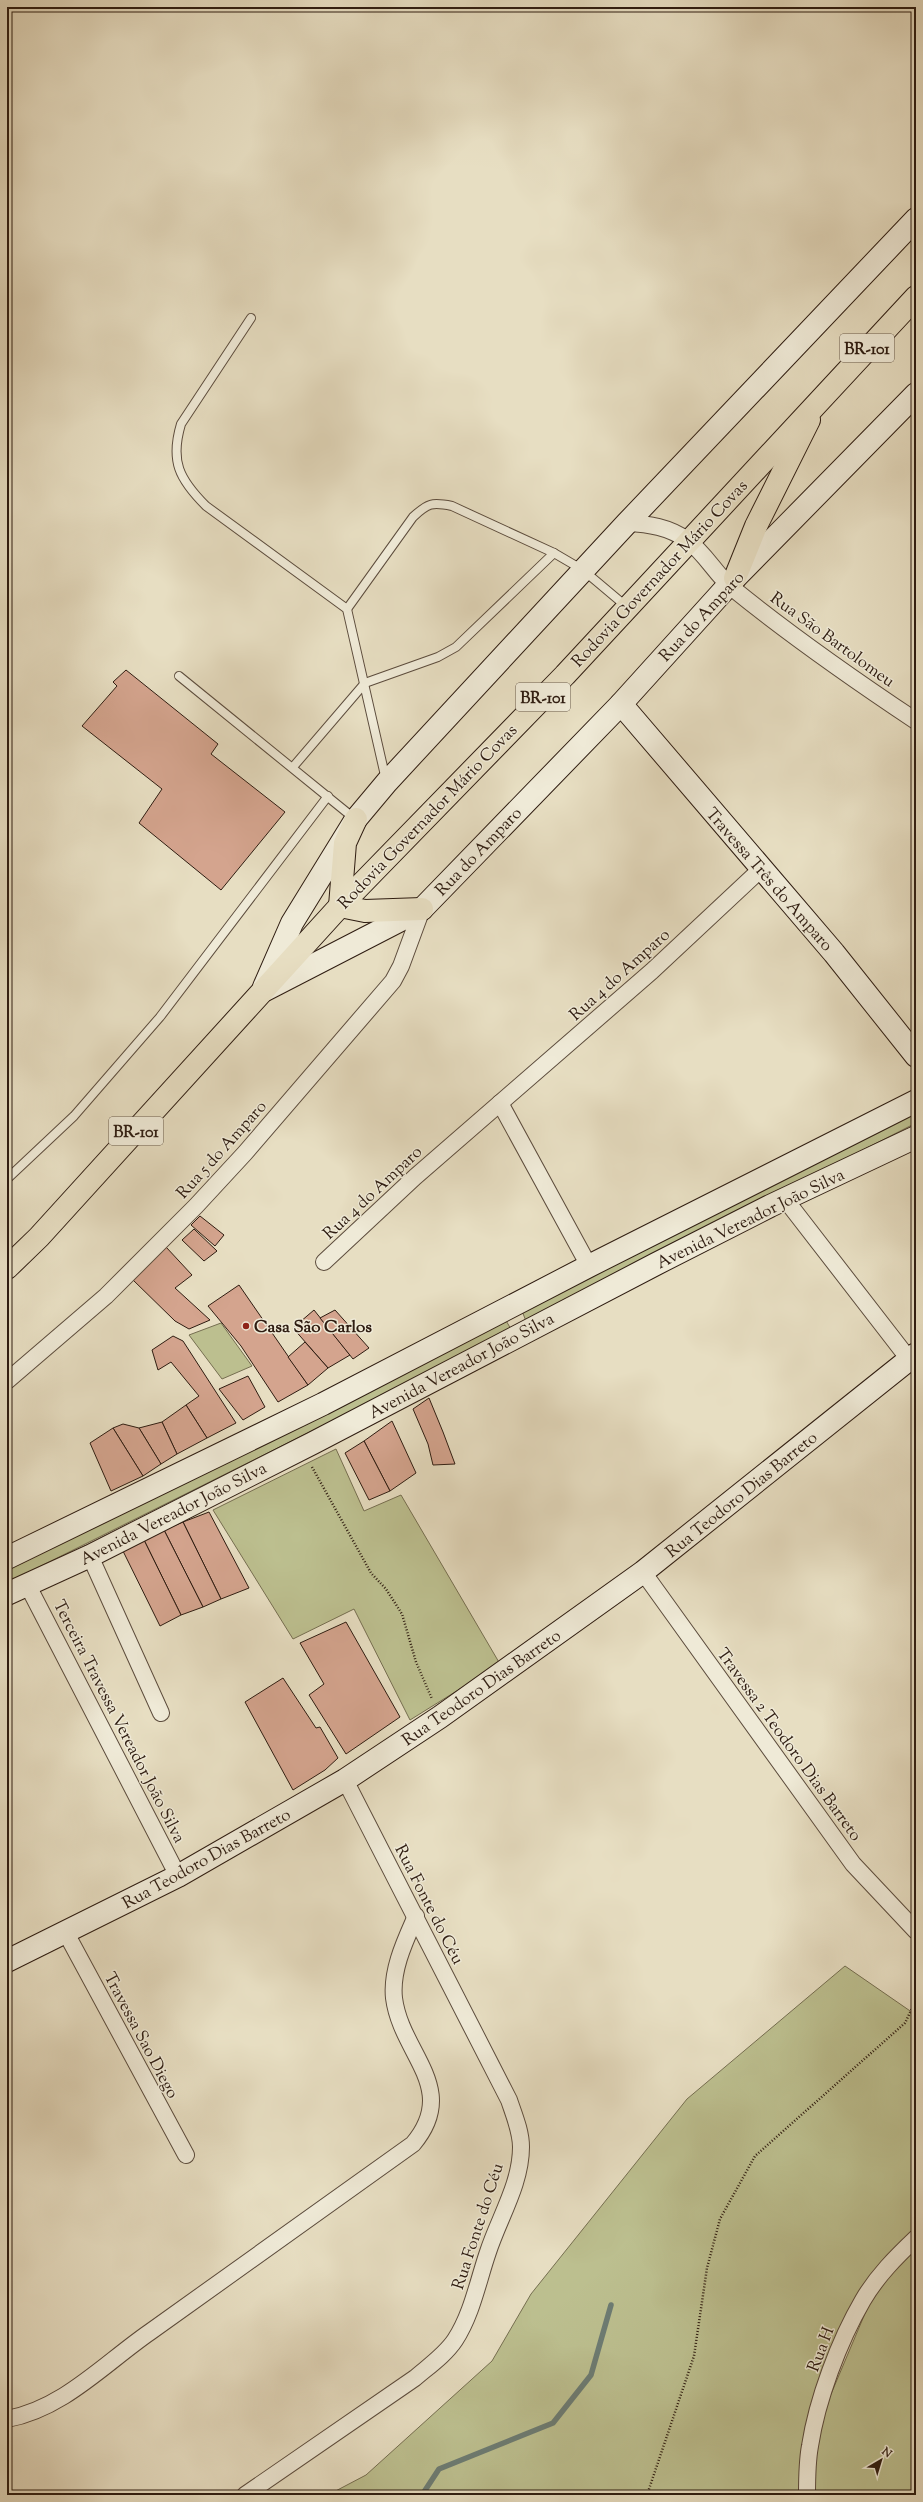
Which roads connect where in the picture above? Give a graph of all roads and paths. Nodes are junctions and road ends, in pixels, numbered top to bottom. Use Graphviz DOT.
graph roads {
  1 [pos="916,219"];
  2 [pos="916,297"];
  3 [pos="251,318"];
  4 [pos="916,394"];
  5 [pos="819,399"];
  6 [pos="627,523"];
  7 [pos="688,540"];
  8 [pos="554,553"];
  9 [pos="583,570"];
  10 [pos="733,582"];
  11 [pos="627,607"];
  12 [pos="347,609"];
  13 [pos="178,676"];
  14 [pos="365,683"];
  15 [pos="621,704"];
  16 [pos="916,721"];
  17 [pos="293,767"];
  18 [pos="387,782"];
  19 [pos="328,796"];
  20 [pos="356,819"];
  21 [pos="761,869"];
  22 [pos="340,906"];
  23 [pos="422,909"];
  24 [pos="262,991"];
  25 [pos="916,1056"];
  26 [pos="916,1101"];
  27 [pos="500,1103"];
  28 [pos="916,1137"];
  29 [pos="7,1179"];
  30 [pos="757,1182"];
  31 [pos="777,1203"];
  32 [pos="324,1262"];
  33 [pos="589,1266"];
  34 [pos="7,1268"];
  35 [pos="520,1302"];
  36 [pos="534,1326"];
  37 [pos="912,1356"];
  38 [pos="7,1381"];
  39 [pos="302,1448"];
  40 [pos="90,1556"];
  41 [pos="7,1558"];
  42 [pos="644,1572"];
  43 [pos="27,1584"];
  44 [pos="7,1594"];
  45 [pos="160,1713"];
  46 [pos="440,1718"];
  47 [pos="345,1780"];
  48 [pos="178,1876"];
  49 [pos="416,1916"];
  50 [pos="916,1931"];
  51 [pos="66,1933"];
  52 [pos="7,1961"];
  53 [pos="916,2000"];
  54 [pos="186,2155"];
  55 [pos="916,2238"];
  56 [pos="7,2419"];
  57 [pos="246,2495"];
  58 [pos="647,2495"];
  59 [pos="807,2495"];
  1 -- 6 [label="street"];
  2 -- 5 [label="highway, Rodovia Governador Mário Covas / BR-101"];
  3 -- 12 [label="lane"];
  4 -- 10 [label="street, Rua do Amparo"];
  5 -- 7 [label="highway, Rodovia Governador Mário Covas / BR-101"];
  5 -- 10 [label="highway"];
  6 -- 7 [label="street"];
  6 -- 9 [label="street"];
  7 -- 10 [label="street, Rua São Bartolomeu"];
  7 -- 11 [label="highway, Rodovia Governador Mário Covas / BR-101"];
  8 -- 9 [label="lane"];
  8 -- 12 [label="lane"];
  8 -- 14 [label="lane"];
  9 -- 11 [label="lane"];
  9 -- 18 [label="street"];
  10 -- 15 [label="street, Rua do Amparo"];
  10 -- 16 [label="street, Rua São Bartolomeu"];
  11 -- 22 [label="highway, Rodovia Governador Mário Covas / BR-101"];
  12 -- 14 [label="lane"];
  13 -- 17 [label="lane"];
  14 -- 17 [label="lane"];
  14 -- 18 [label="lane"];
  15 -- 21 [label="street, Travessa Três do Amparo"];
  15 -- 23 [label="street, Rua do Amparo"];
  17 -- 19 [label="lane"];
  18 -- 20 [label="street"];
  19 -- 20 [label="lane"];
  19 -- 29 [label="lane"];
  20 -- 22 [label="highway"];
  20 -- 24 [label="street"];
  21 -- 25 [label="street, Travessa Três do Amparo"];
  21 -- 27 [label="street, Rua 4 do Amparo"];
  22 -- 23 [label="highway"];
  22 -- 24 [label="highway, Rodovia Governador Mário Covas / BR-101"];
  23 -- 24 [label="street, Rua do Amparo"];
  23 -- 38 [label="street, Rua 5 do Amparo"];
  24 -- 34 [label="highway, Rodovia Governador Mário Covas / BR-101"];
  26 -- 30 [label="street, Avenida Vereador João Silva"];
  27 -- 32 [label="street, Rua 4 do Amparo"];
  27 -- 33 [label="street"];
  28 -- 31 [label="street, Avenida Vereador João Silva"];
  30 -- 31 [label="street"];
  30 -- 33 [label="street, Avenida Vereador João Silva"];
  31 -- 36 [label="street, Avenida Vereador João Silva"];
  31 -- 37 [label="street"];
  33 -- 35 [label="street, Avenida Vereador João Silva"];
  35 -- 36 [label="street"];
  35 -- 41 [label="street, Avenida Vereador João Silva"];
  36 -- 39 [label="street, Avenida Vereador João Silva"];
  37 -- 42 [label="street, Rua Teodoro Dias Barreto"];
  39 -- 40 [label="street, Avenida Vereador João Silva"];
  39 -- 46 [label="path"];
  40 -- 43 [label="street, Avenida Vereador João Silva"];
  40 -- 45 [label="street"];
  42 -- 46 [label="street, Rua Teodoro Dias Barreto"];
  42 -- 50 [label="street, Travessa 2 Teodoro Dias Barreto"];
  43 -- 44 [label="street, Avenida Vereador João Silva"];
  43 -- 48 [label="street, Terceira Travessa Vereador João Silva"];
  46 -- 47 [label="street, Rua Teodoro Dias Barreto"];
  47 -- 48 [label="street, Rua Teodoro Dias Barreto"];
  47 -- 49 [label="street, Rua Fonte do Céu"];
  48 -- 51 [label="street, Rua Teodoro Dias Barreto"];
  49 -- 56 [label="street"];
  49 -- 57 [label="street, Rua Fonte do Céu"];
  51 -- 52 [label="street, Rua Teodoro Dias Barreto"];
  51 -- 54 [label="street, Travessa Sao Diego"];
  53 -- 58 [label="path"];
  55 -- 59 [label="street, Rua H"];
}
